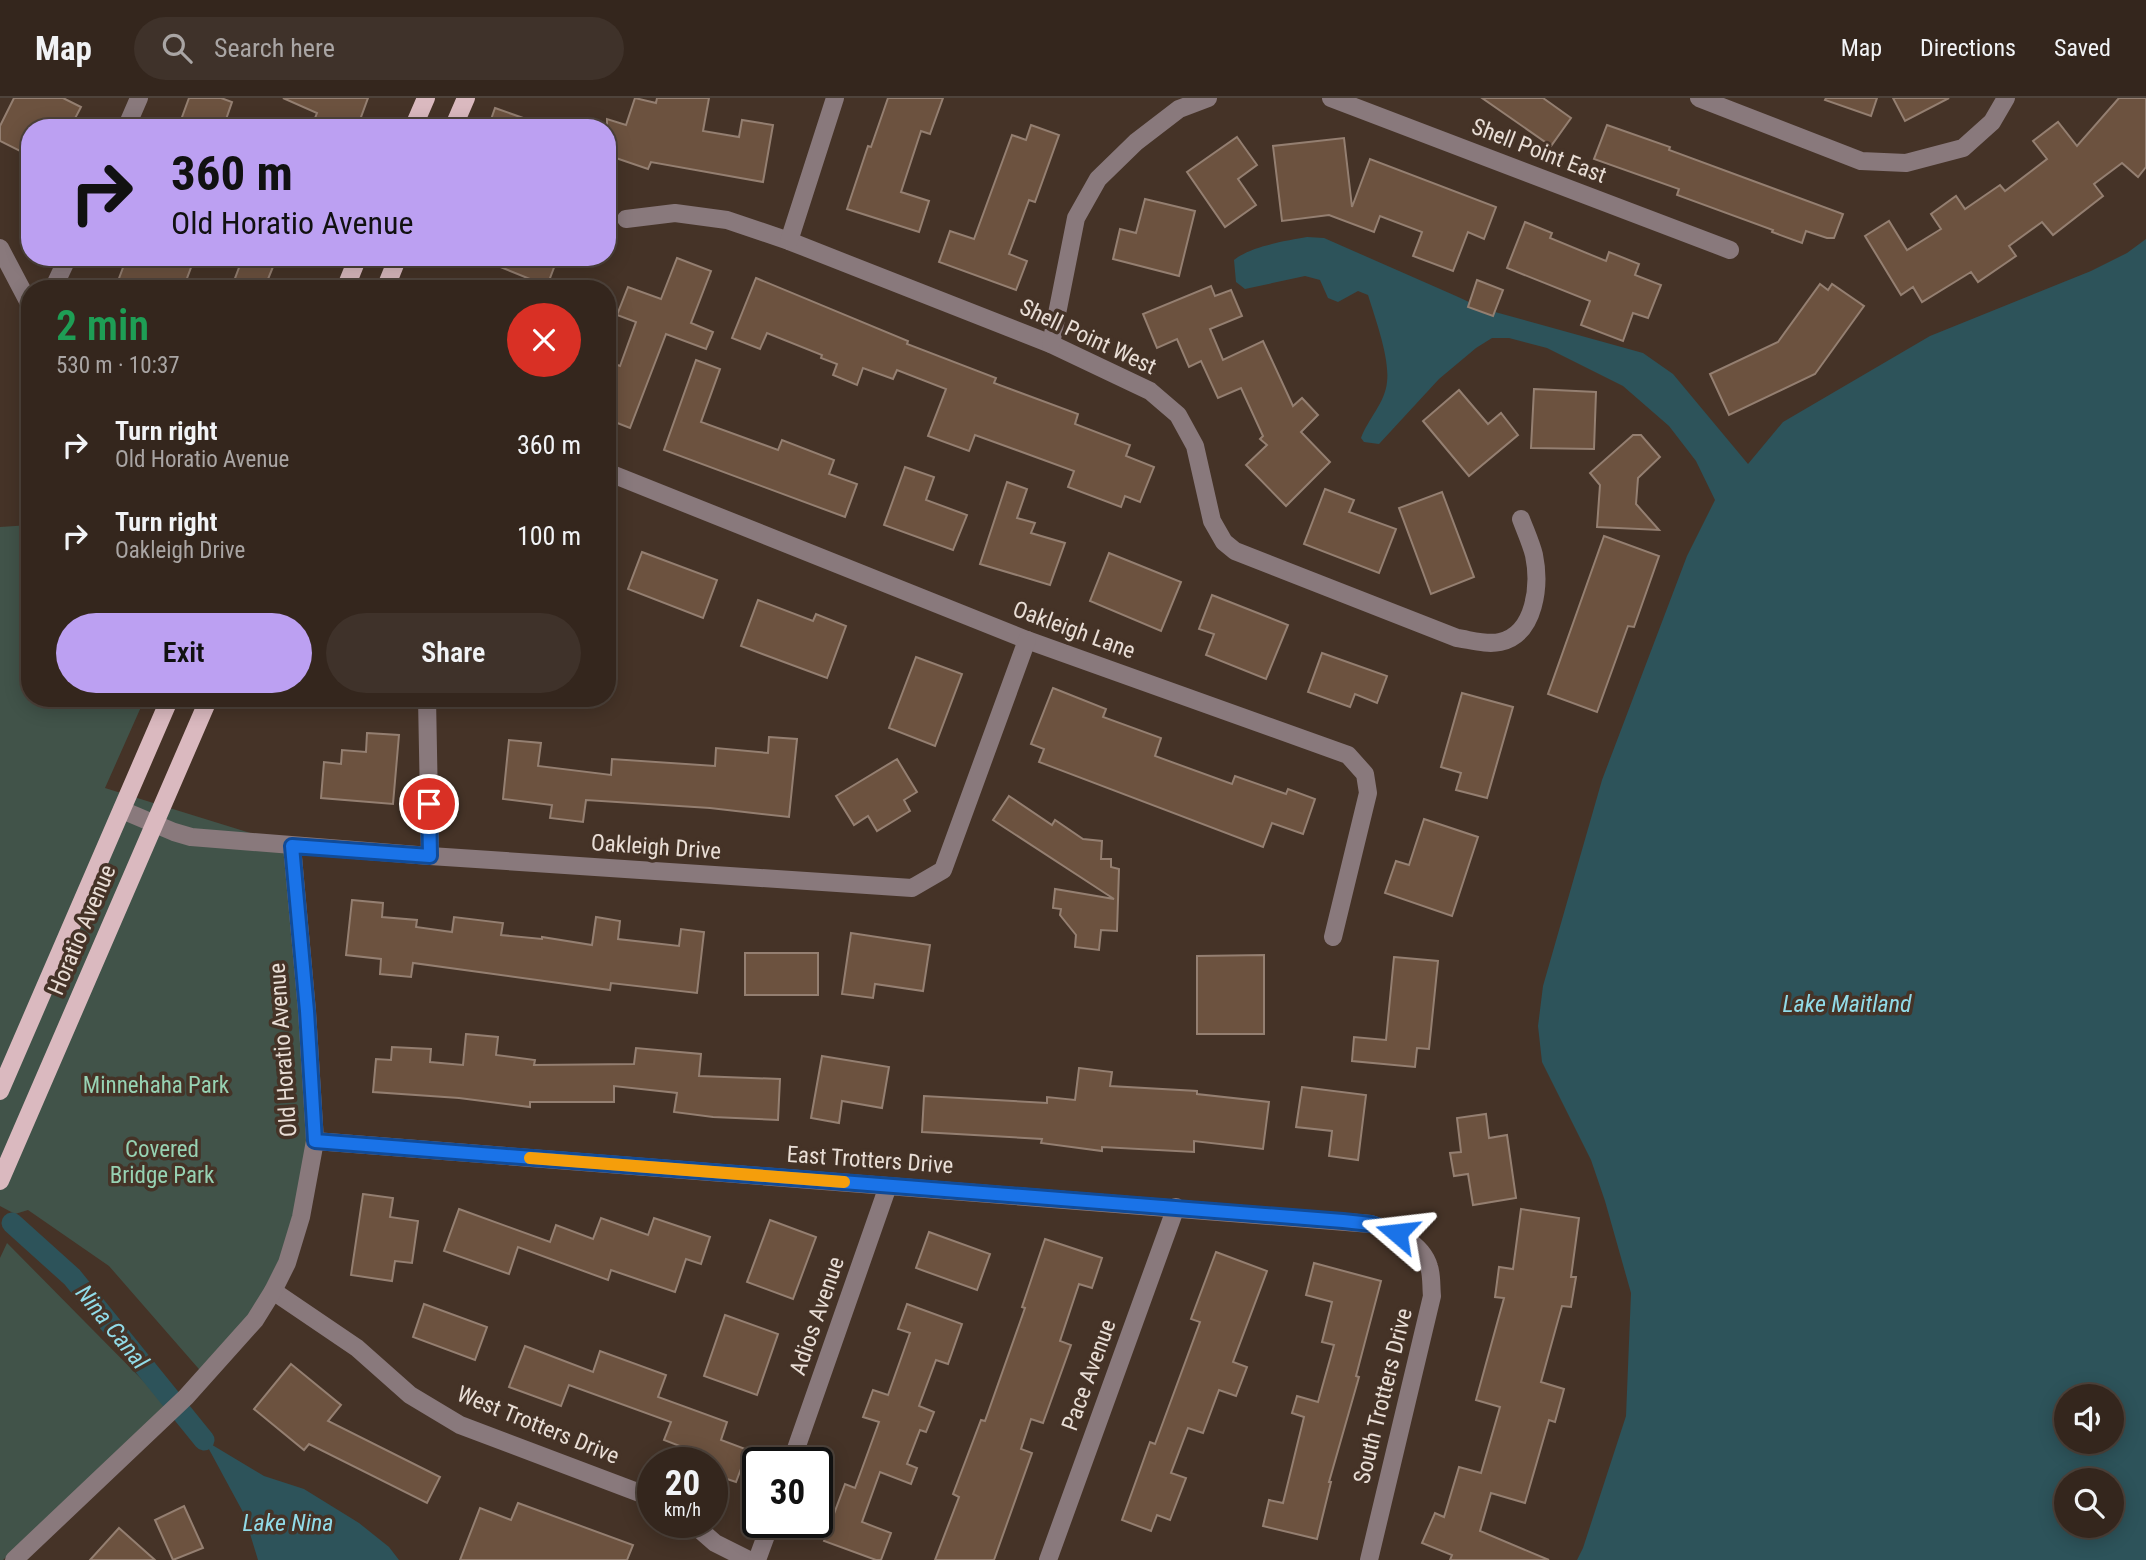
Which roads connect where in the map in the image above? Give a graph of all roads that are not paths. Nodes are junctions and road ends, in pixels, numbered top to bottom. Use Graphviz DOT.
graph roads {
  1 [pos="139,98"];
  2 [pos="426,98"];
  3 [pos="466,98"];
  4 [pos="835,98"];
  5 [pos="1208,98"];
  6 [pos="1331,98"];
  7 [pos="1699,98"];
  8 [pos="2006,98"];
  9 [pos="131,119"];
  10 [pos="417,119"];
  11 [pos="457,119"];
  12 [pos="626,219"];
  13 [pos="789,242"];
  14 [pos="0,248"];
  15 [pos="1730,250"];
  16 [pos="21,288"];
  17 [pos="1051,344"];
  18 [pos="616,476"];
  19 [pos="1521,519"];
  20 [pos="1027,640"];
  21 [pos="166,707"];
  22 [pos="205,707"];
  23 [pos="427,707"];
  24 [pos="122,810"];
  25 [pos="155,824"];
  26 [pos="292,846"];
  27 [pos="430,856"];
  28 [pos="1333,937"];
  29 [pos="0,1091"];
  30 [pos="315,1141"];
  31 [pos="0,1181"];
  32 [pos="888,1186"];
  33 [pos="1176,1207"];
  34 [pos="1416,1248"];
  35 [pos="274,1291"];
  36 [pos="797,1447"];
  37 [pos="637,1492"];
  38 [pos="709,1538"];
  39 [pos="765,1538"];
  40 [pos="15,1560"];
  41 [pos="749,1560"];
  42 [pos="757,1560"];
  43 [pos="1048,1560"];
  44 [pos="1369,1560"];
  1 -- 9 [label="street"];
  2 -- 10 [label="main road"];
  3 -- 11 [label="main road"];
  4 -- 13 [label="street"];
  5 -- 17 [label="street"];
  6 -- 15 [label="street, Shell Point East"];
  7 -- 8 [label="street"];
  12 -- 13 [label="street, Shell Point West"];
  13 -- 17 [label="street, Shell Point West"];
  14 -- 16 [label="street"];
  17 -- 19 [label="street, Shell Point West"];
  18 -- 20 [label="street, Oakleigh Lane"];
  20 -- 27 [label="street, Oakleigh Drive"];
  20 -- 28 [label="street, Oakleigh Lane"];
  21 -- 24 [label="main road, Horatio Avenue"];
  22 -- 25 [label="main road, Horatio Avenue"];
  23 -- 27 [label="street"];
  24 -- 25 [label="street, Oakleigh Drive"];
  24 -- 29 [label="main road, Horatio Avenue"];
  25 -- 26 [label="street, Oakleigh Drive"];
  25 -- 31 [label="main road, Horatio Avenue"];
  26 -- 27 [label="street, Oakleigh Drive"];
  26 -- 30 [label="street, Old Horatio Avenue"];
  30 -- 32 [label="street, East Trotters Drive"];
  30 -- 35 [label="street, Old Horatio Avenue"];
  32 -- 33 [label="street, East Trotters Drive"];
  32 -- 36 [label="street, Adios Avenue"];
  33 -- 34 [label="street, East Trotters Drive"];
  33 -- 43 [label="street, Pace Avenue"];
  34 -- 44 [label="street, South Trotters Drive"];
  35 -- 37 [label="street, West Trotters Drive"];
  35 -- 40 [label="street, Old Horatio Avenue"];
  38 -- 41 [label="street"];
  39 -- 42 [label="street"];
}
